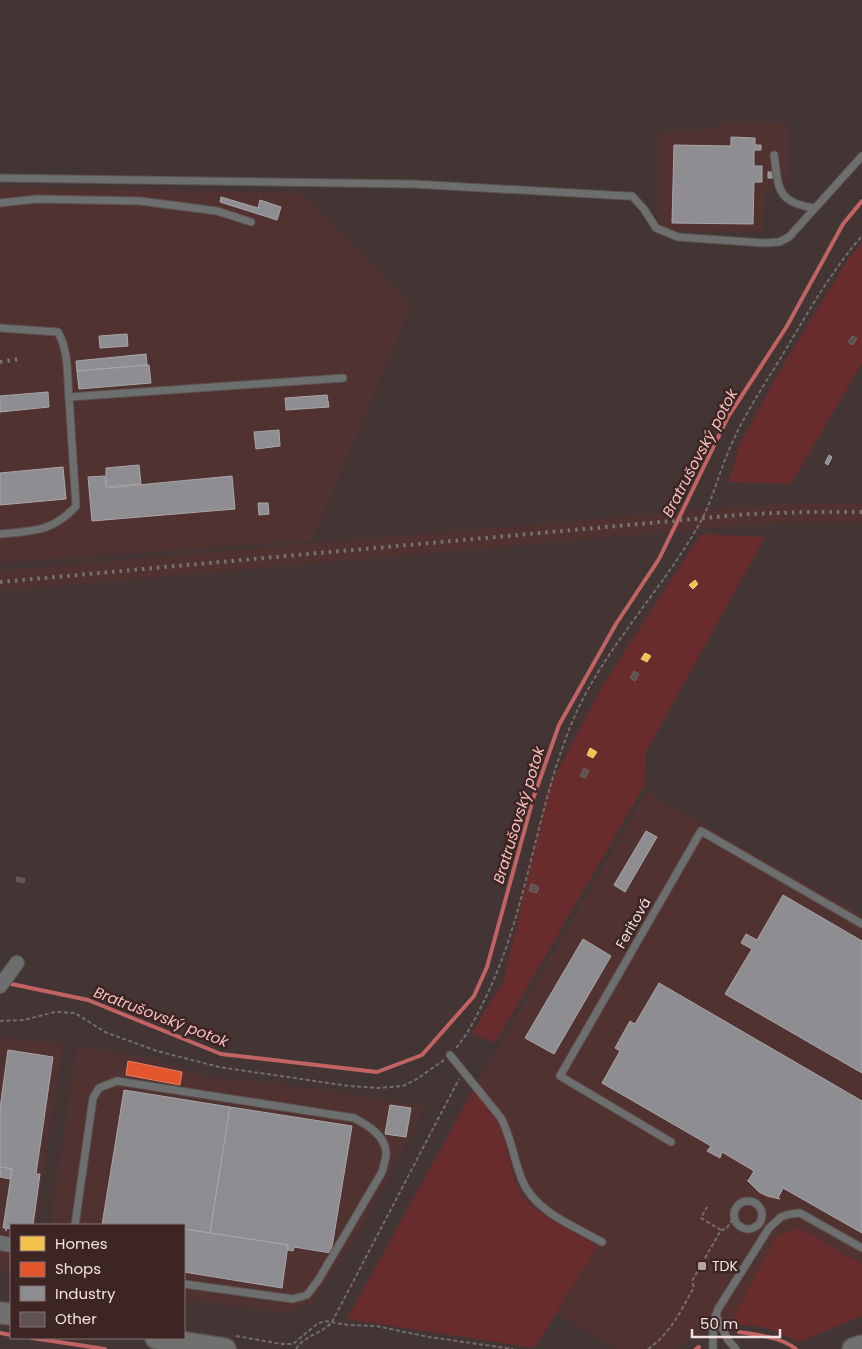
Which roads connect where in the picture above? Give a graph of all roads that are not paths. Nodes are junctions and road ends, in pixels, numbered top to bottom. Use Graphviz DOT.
graph roads {
  1 [pos="774,155"];
  2 [pos="862,156"];
  3 [pos="0,178"];
  4 [pos="0,203"];
  5 [pos="814,208"];
  6 [pos="251,222"];
  7 [pos="0,328"];
  8 [pos="343,378"];
  9 [pos="69,397"];
  10 [pos="0,534"];
  11 [pos="862,924"];
  12 [pos="13,968"];
  13 [pos="0,986"];
  14 [pos="450,1055"];
  15 [pos="671,1142"];
  16 [pos="760,1222"];
  17 [pos="75,1224"];
  18 [pos="769,1228"];
  19 [pos="602,1242"];
  20 [pos="862,1248"];
  21 [pos="185,1284"];
  22 [pos="717,1312"];
  23 [pos="174,1339"];
  24 [pos="228,1342"];
  25 [pos="713,1349"];
  26 [pos="736,1349"];
  1 -- 5 [label="lane"];
  2 -- 5 [label="lane"];
  3 -- 5 [label="lane"];
  4 -- 6 [label="lane"];
  7 -- 9 [label="lane"];
  8 -- 9 [label="lane"];
  9 -- 10 [label="lane"];
  11 -- 15 [label="lane, Feritová"];
  12 -- 13 [label="street"];
  14 -- 19 [label="lane"];
  16 -- 16 [label="lane"];
  16 -- 18 [label="lane"];
  17 -- 21 [label="lane"];
  18 -- 20 [label="lane"];
  18 -- 22 [label="lane"];
  22 -- 25 [label="lane"];
  22 -- 26 [label="lane"];
  23 -- 24 [label="main road"];
}
